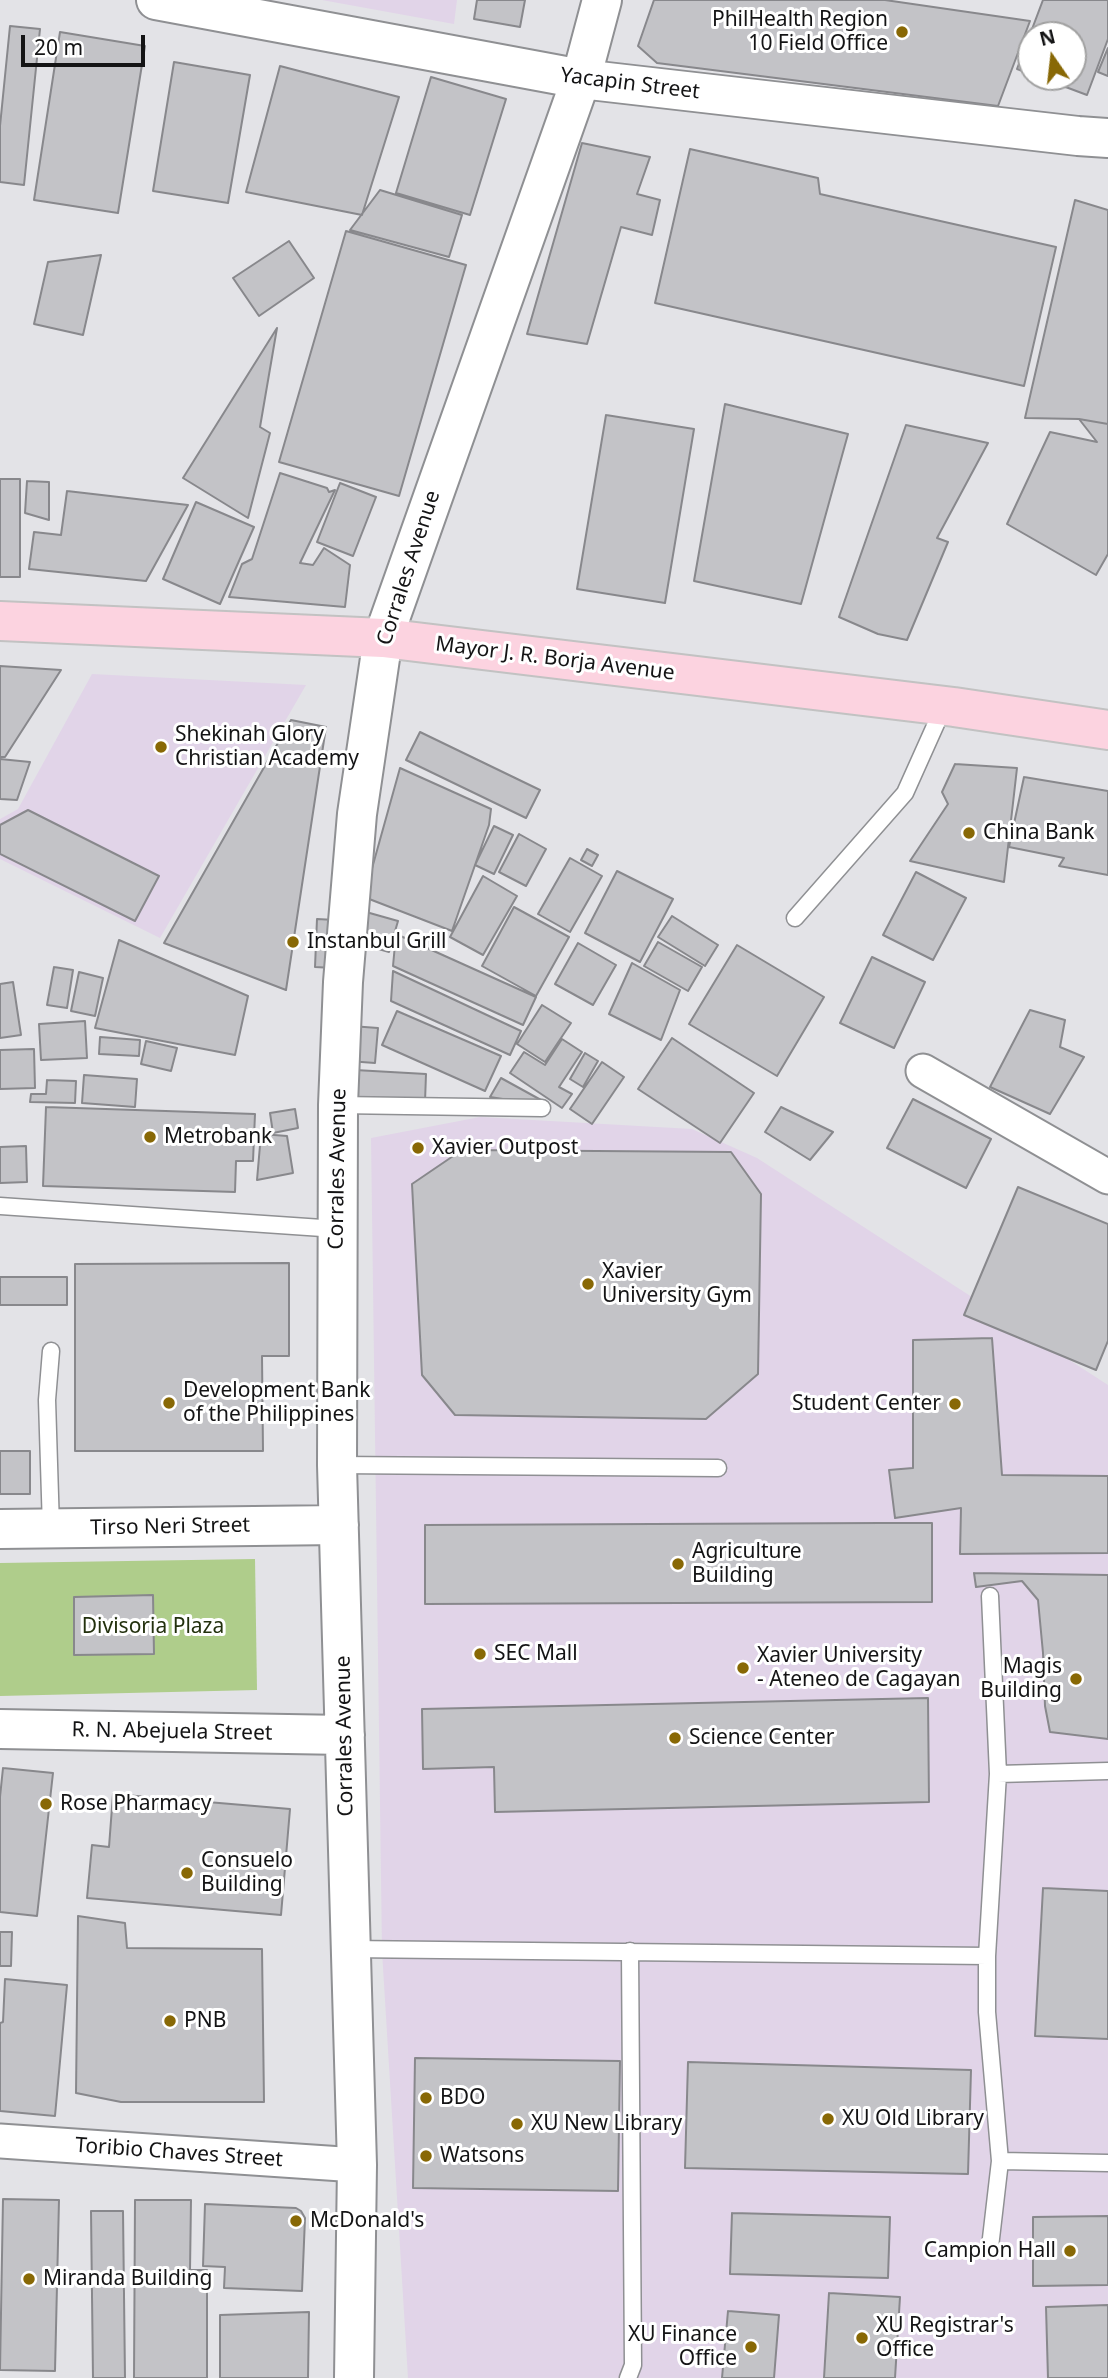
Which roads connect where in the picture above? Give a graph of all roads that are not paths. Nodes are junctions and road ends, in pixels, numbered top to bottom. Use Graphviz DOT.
graph roads {
  1 [pos="156,0"];
  2 [pos="602,0"];
  3 [pos="581,79"];
  4 [pos="1108,138"];
  5 [pos="0,621"];
  6 [pos="383,638"];
  7 [pos="944,706"];
  8 [pos="1108,730"];
  9 [pos="795,918"];
  10 [pos="923,1070"];
  11 [pos="338,1105"];
  12 [pos="542,1108"];
  13 [pos="1108,1177"];
  14 [pos="0,1206"];
  15 [pos="337,1229"];
  16 [pos="51,1351"];
  17 [pos="337,1465"];
  18 [pos="718,1468"];
  19 [pos="339,1525"];
  20 [pos="51,1528"];
  21 [pos="0,1529"];
  22 [pos="990,1596"];
  23 [pos="0,1729"];
  24 [pos="345,1735"];
  25 [pos="1108,1771"];
  26 [pos="998,1774"];
  27 [pos="349,1949"];
  28 [pos="630,1951"];
  29 [pos="987,1956"];
  30 [pos="0,2141"];
  31 [pos="1000,2161"];
  32 [pos="1108,2163"];
  33 [pos="357,2165"];
  34 [pos="990,2246"];
  35 [pos="355,2378"];
  36 [pos="628,2378"];
  1 -- 3 [label="street, Yacapin Street"];
  2 -- 3 [label="street, Corrales Avenue"];
  3 -- 4 [label="street, Yacapin Street"];
  3 -- 6 [label="street, Corrales Avenue"];
  5 -- 6 [label="main road, Mayor J. R. Borja Avenue"];
  6 -- 7 [label="main road, Mayor J. R. Borja Avenue"];
  6 -- 11 [label="street, Corrales Avenue"];
  7 -- 8 [label="main road, Mayor J. R. Borja Avenue"];
  7 -- 9 [label="lane"];
  10 -- 13 [label="street"];
  11 -- 12 [label="lane"];
  11 -- 15 [label="street, Corrales Avenue"];
  14 -- 15 [label="lane"];
  15 -- 17 [label="street, Corrales Avenue"];
  16 -- 20 [label="lane"];
  17 -- 18 [label="lane"];
  17 -- 19 [label="street, Corrales Avenue"];
  19 -- 20 [label="street, Tirso Neri Street"];
  19 -- 24 [label="street, Corrales Avenue"];
  20 -- 21 [label="street, Tirso Neri Street"];
  22 -- 26 [label="lane"];
  23 -- 24 [label="street, R. N. Abejuela Street"];
  24 -- 27 [label="street, Corrales Avenue"];
  25 -- 26 [label="lane"];
  26 -- 29 [label="lane"];
  27 -- 28 [label="lane"];
  27 -- 33 [label="street, Corrales Avenue"];
  28 -- 29 [label="lane"];
  28 -- 36 [label="lane"];
  29 -- 31 [label="lane"];
  30 -- 33 [label="street, Toribio Chaves Street"];
  31 -- 32 [label="lane"];
  31 -- 34 [label="lane"];
  33 -- 35 [label="street, Corrales Avenue"];
}
